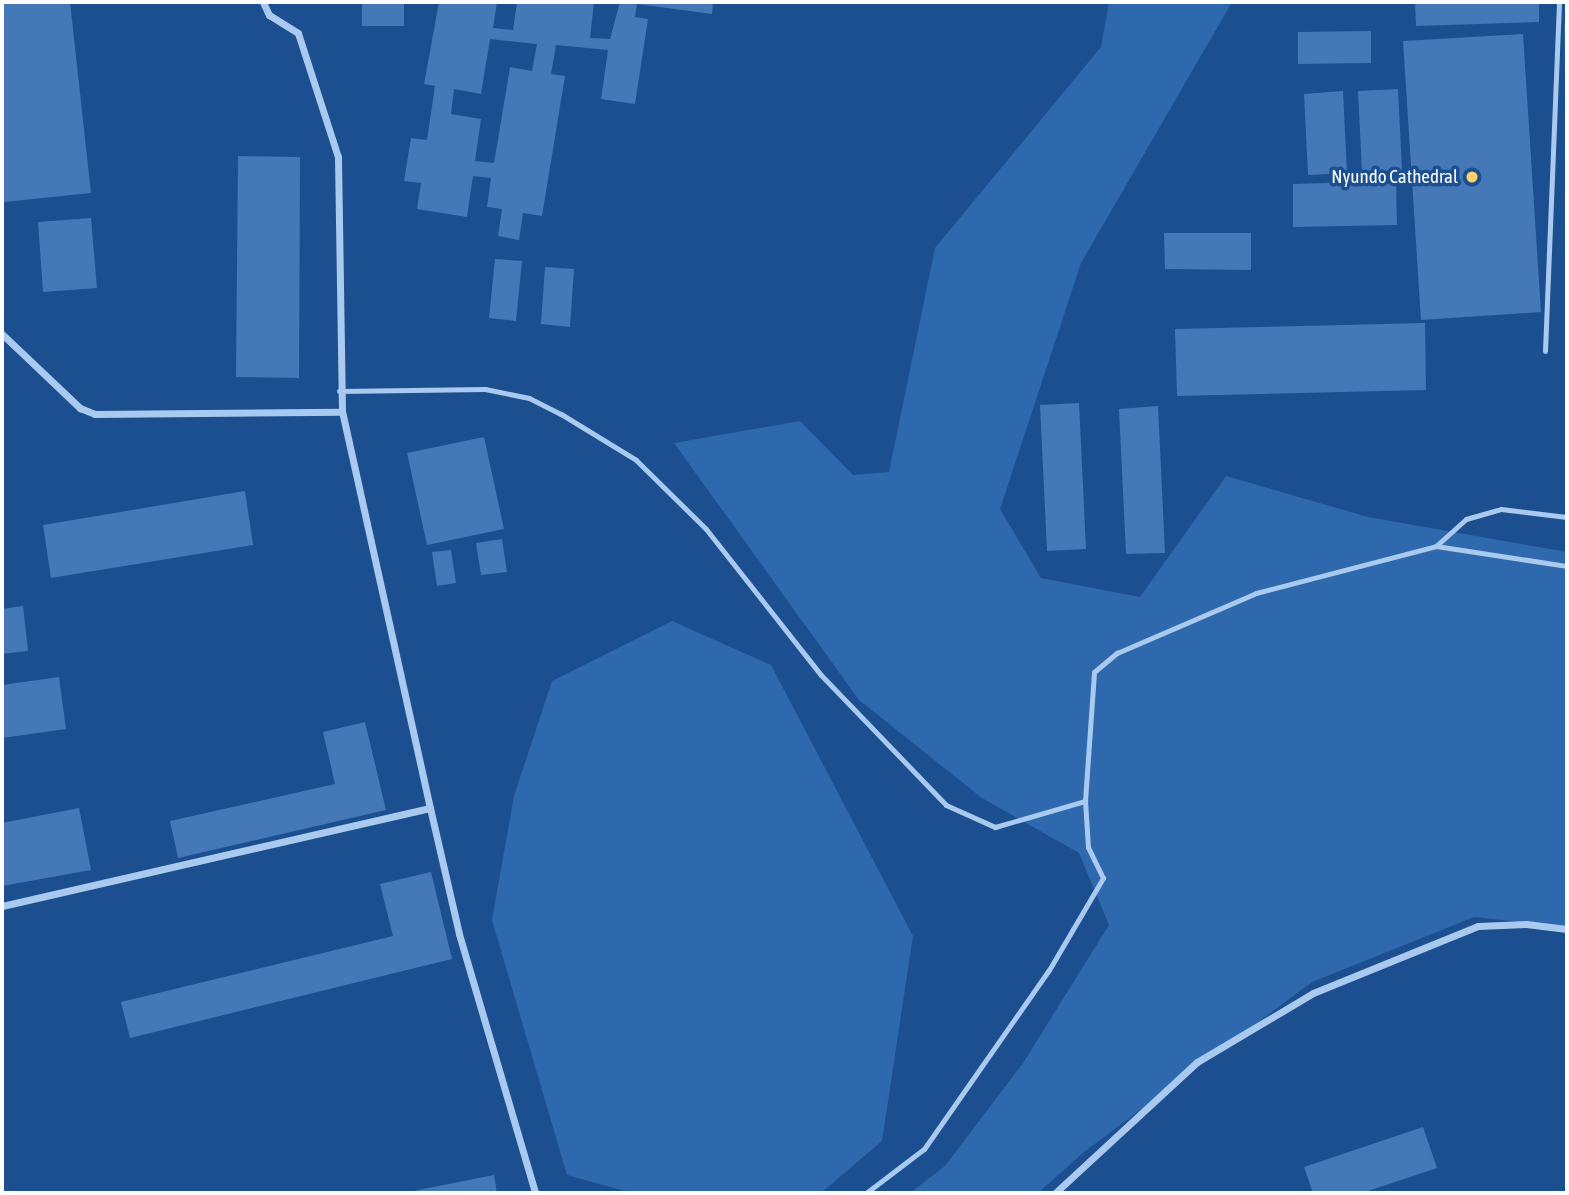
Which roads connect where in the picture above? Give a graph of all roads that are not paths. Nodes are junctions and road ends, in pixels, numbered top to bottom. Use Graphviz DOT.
graph roads {
  1 [pos="262,2"];
  2 [pos="1559,2"];
  3 [pos="2,334"];
  4 [pos="1545,351"];
  5 [pos="339,391"];
  6 [pos="342,412"];
  7 [pos="1567,517"];
  8 [pos="1436,546"];
  9 [pos="1567,566"];
  10 [pos="1085,801"];
  11 [pos="430,808"];
  12 [pos="2,906"];
  13 [pos="1567,929"];
  14 [pos="535,1193"];
  15 [pos="866,1193"];
  16 [pos="1055,1193"];
  1 -- 5 [label="street"];
  2 -- 4 [label="lane"];
  3 -- 6 [label="street"];
  5 -- 6 [label="street"];
  5 -- 10 [label="lane"];
  6 -- 11 [label="street"];
  7 -- 8 [label="lane"];
  8 -- 9 [label="lane"];
  8 -- 10 [label="lane"];
  10 -- 15 [label="lane"];
  11 -- 12 [label="street"];
  11 -- 14 [label="street"];
  13 -- 16 [label="street"];
}
